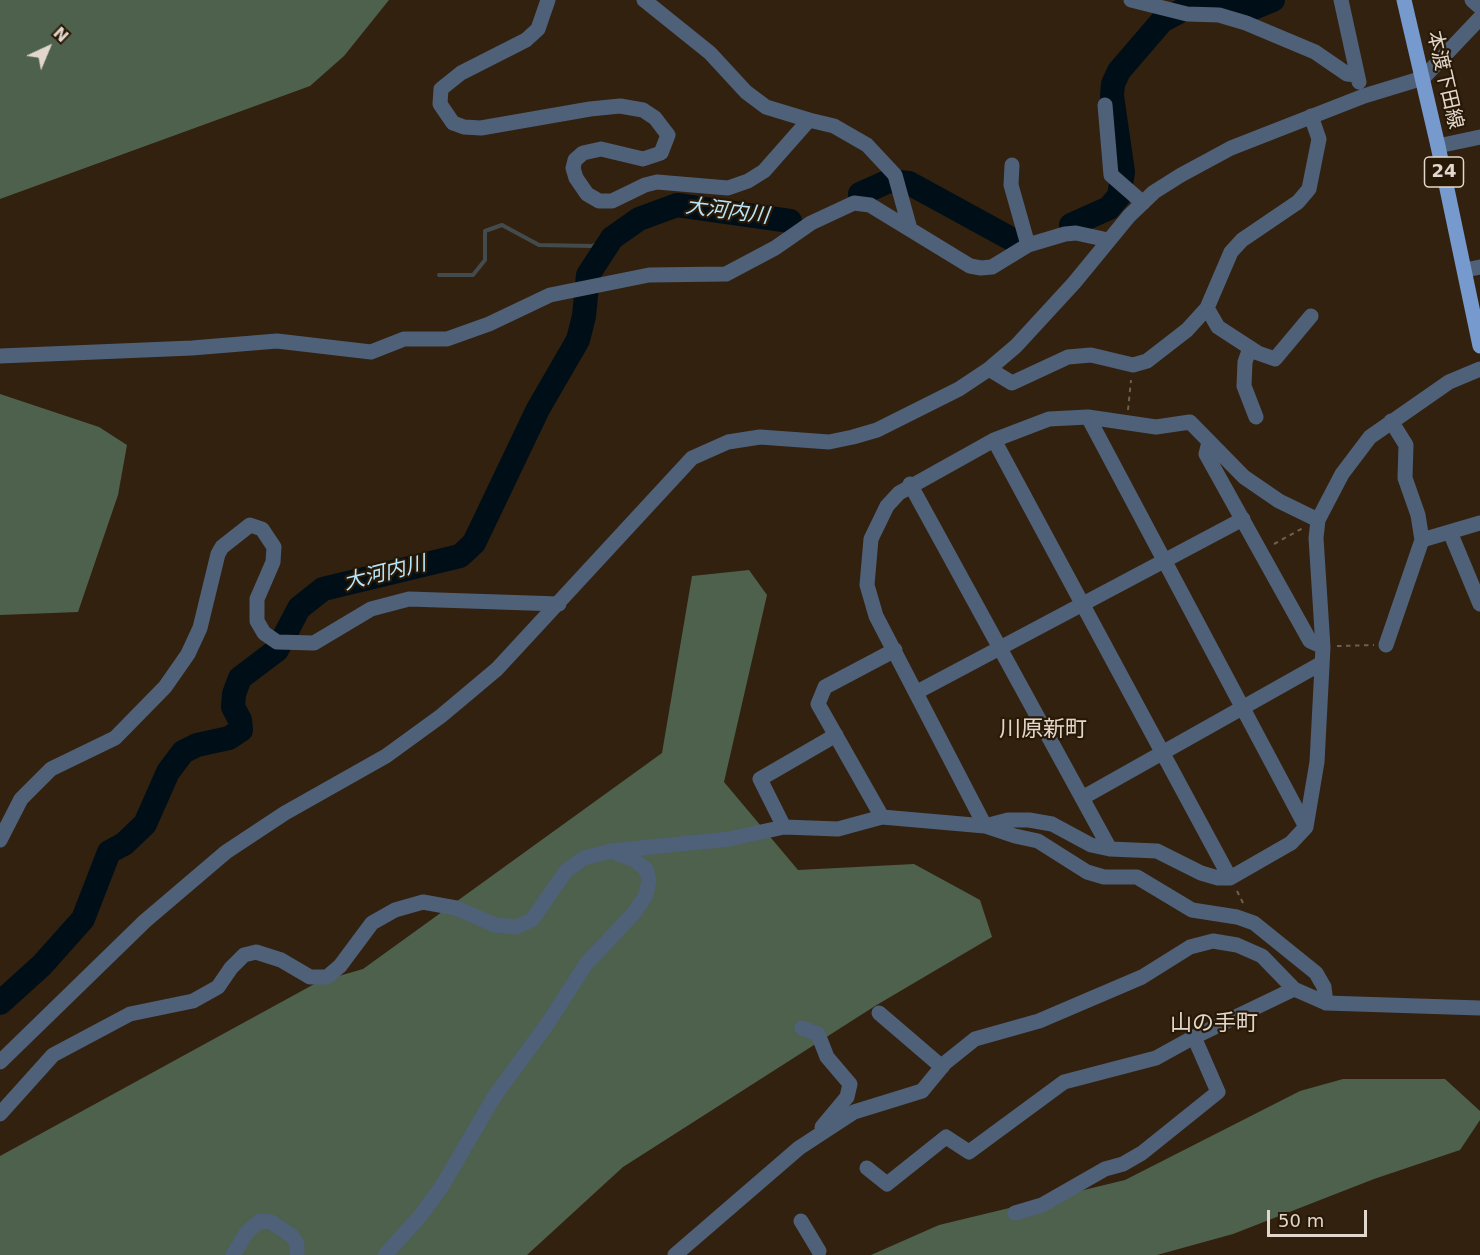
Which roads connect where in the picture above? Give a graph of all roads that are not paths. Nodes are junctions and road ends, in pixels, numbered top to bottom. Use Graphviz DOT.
graph roads {
  1 [pos="549,0"];
  2 [pos="644,0"];
  3 [pos="1131,0"];
  4 [pos="1341,0"];
  5 [pos="1404,0"];
  6 [pos="1472,0"];
  7 [pos="1480,7"];
  8 [pos="1480,18"];
  9 [pos="1357,75"];
  10 [pos="1423,78"];
  11 [pos="1364,96"];
  12 [pos="1105,105"];
  13 [pos="1311,116"];
  14 [pos="809,120"];
  15 [pos="1480,137"];
  16 [pos="1438,146"];
  17 [pos="1012,165"];
  18 [pos="1143,203"];
  19 [pos="910,229"];
  20 [pos="1108,240"];
  21 [pos="1029,245"];
  22 [pos="1472,268"];
  23 [pos="1207,308"];
  24 [pos="1311,316"];
  25 [pos="1480,346"];
  26 [pos="1250,348"];
  27 [pos="0,356"];
  28 [pos="989,369"];
  29 [pos="1480,369"];
  30 [pos="1088,417"];
  31 [pos="1256,417"];
  32 [pos="1391,421"];
  33 [pos="994,440"];
  34 [pos="1209,442"];
  35 [pos="910,484"];
  36 [pos="1243,519"];
  37 [pos="1318,520"];
  38 [pos="1480,523"];
  39 [pos="1450,532"];
  40 [pos="1422,540"];
  41 [pos="1165,560"];
  42 [pos="559,604"];
  43 [pos="1083,604"];
  44 [pos="1480,604"];
  45 [pos="1386,645"];
  46 [pos="1323,647"];
  47 [pos="1000,648"];
  48 [pos="895,650"];
  49 [pos="1322,663"];
  50 [pos="917,692"];
  51 [pos="1243,708"];
  52 [pos="836,735"];
  53 [pos="1163,753"];
  54 [pos="1082,798"];
  55 [pos="882,817"];
  56 [pos="985,826"];
  57 [pos="784,827"];
  58 [pos="1306,827"];
  59 [pos="0,840"];
  60 [pos="1110,849"];
  61 [pos="610,851"];
  62 [pos="1230,878"];
  63 [pos="1294,989"];
  64 [pos="1326,1003"];
  65 [pos="1480,1008"];
  66 [pos="879,1012"];
  67 [pos="802,1028"];
  68 [pos="1194,1037"];
  69 [pos="0,1062"];
  70 [pos="942,1067"];
  71 [pos="0,1114"];
  72 [pos="813,1139"];
  73 [pos="867,1168"];
  74 [pos="1015,1213"];
  75 [pos="801,1221"];
  76 [pos="820,1250"];
  77 [pos="233,1255"];
  78 [pos="297,1255"];
  79 [pos="385,1255"];
  80 [pos="675,1255"];
  1 -- 14 [label="street"];
  2 -- 14 [label="street"];
  3 -- 9 [label="street"];
  4 -- 9 [label="street"];
  5 -- 10 [label="main road, 本渡下田線 / 24"];
  6 -- 7 [label="street"];
  8 -- 10 [label="street"];
  9 -- 11 [label="street"];
  10 -- 11 [label="street"];
  10 -- 16 [label="main road, 本渡下田線 / 24"];
  11 -- 13 [label="street"];
  12 -- 18 [label="street"];
  13 -- 18 [label="street"];
  13 -- 23 [label="street"];
  14 -- 19 [label="street"];
  15 -- 16 [label="street"];
  16 -- 22 [label="main road, 本渡下田線 / 24"];
  17 -- 21 [label="street"];
  18 -- 20 [label="street"];
  19 -- 21 [label="street"];
  19 -- 27 [label="street"];
  20 -- 21 [label="street"];
  20 -- 28 [label="street"];
  22 -- 25 [label="main road, 本渡下田線 / 24"];
  23 -- 26 [label="street"];
  23 -- 28 [label="street"];
  24 -- 26 [label="street"];
  26 -- 31 [label="street"];
  28 -- 42 [label="street"];
  29 -- 32 [label="street"];
  30 -- 33 [label="street"];
  30 -- 34 [label="street"];
  30 -- 41 [label="street"];
  32 -- 37 [label="street"];
  32 -- 40 [label="street"];
  33 -- 35 [label="street"];
  33 -- 43 [label="street"];
  34 -- 36 [label="street"];
  34 -- 37 [label="street"];
  35 -- 47 [label="street"];
  35 -- 48 [label="street"];
  36 -- 41 [label="street"];
  36 -- 46 [label="street"];
  37 -- 46 [label="street"];
  38 -- 39 [label="street"];
  39 -- 40 [label="street"];
  39 -- 44 [label="street"];
  40 -- 45 [label="street"];
  41 -- 43 [label="street"];
  41 -- 51 [label="street"];
  42 -- 59 [label="street"];
  42 -- 69 [label="street"];
  43 -- 47 [label="street"];
  43 -- 53 [label="street"];
  46 -- 49 [label="street"];
  47 -- 50 [label="street"];
  47 -- 54 [label="street"];
  48 -- 50 [label="street"];
  48 -- 52 [label="street"];
  49 -- 51 [label="street"];
  49 -- 58 [label="street"];
  50 -- 56 [label="street"];
  51 -- 53 [label="street"];
  51 -- 58 [label="street"];
  52 -- 55 [label="street"];
  52 -- 57 [label="street"];
  53 -- 54 [label="street"];
  53 -- 62 [label="street"];
  54 -- 60 [label="street"];
  55 -- 56 [label="street"];
  55 -- 57 [label="street"];
  56 -- 60 [label="street"];
  56 -- 64 [label="street"];
  57 -- 61 [label="street"];
  58 -- 62 [label="street"];
  60 -- 62 [label="street"];
  61 -- 71 [label="street"];
  61 -- 79 [label="street"];
  63 -- 64 [label="street"];
  63 -- 68 [label="street"];
  63 -- 70 [label="street"];
  64 -- 65 [label="street"];
  66 -- 70 [label="street"];
  67 -- 72 [label="street"];
  68 -- 73 [label="street"];
  68 -- 74 [label="street"];
  70 -- 72 [label="street"];
  72 -- 80 [label="street"];
  75 -- 76 [label="street"];
  77 -- 78 [label="street"];
}
